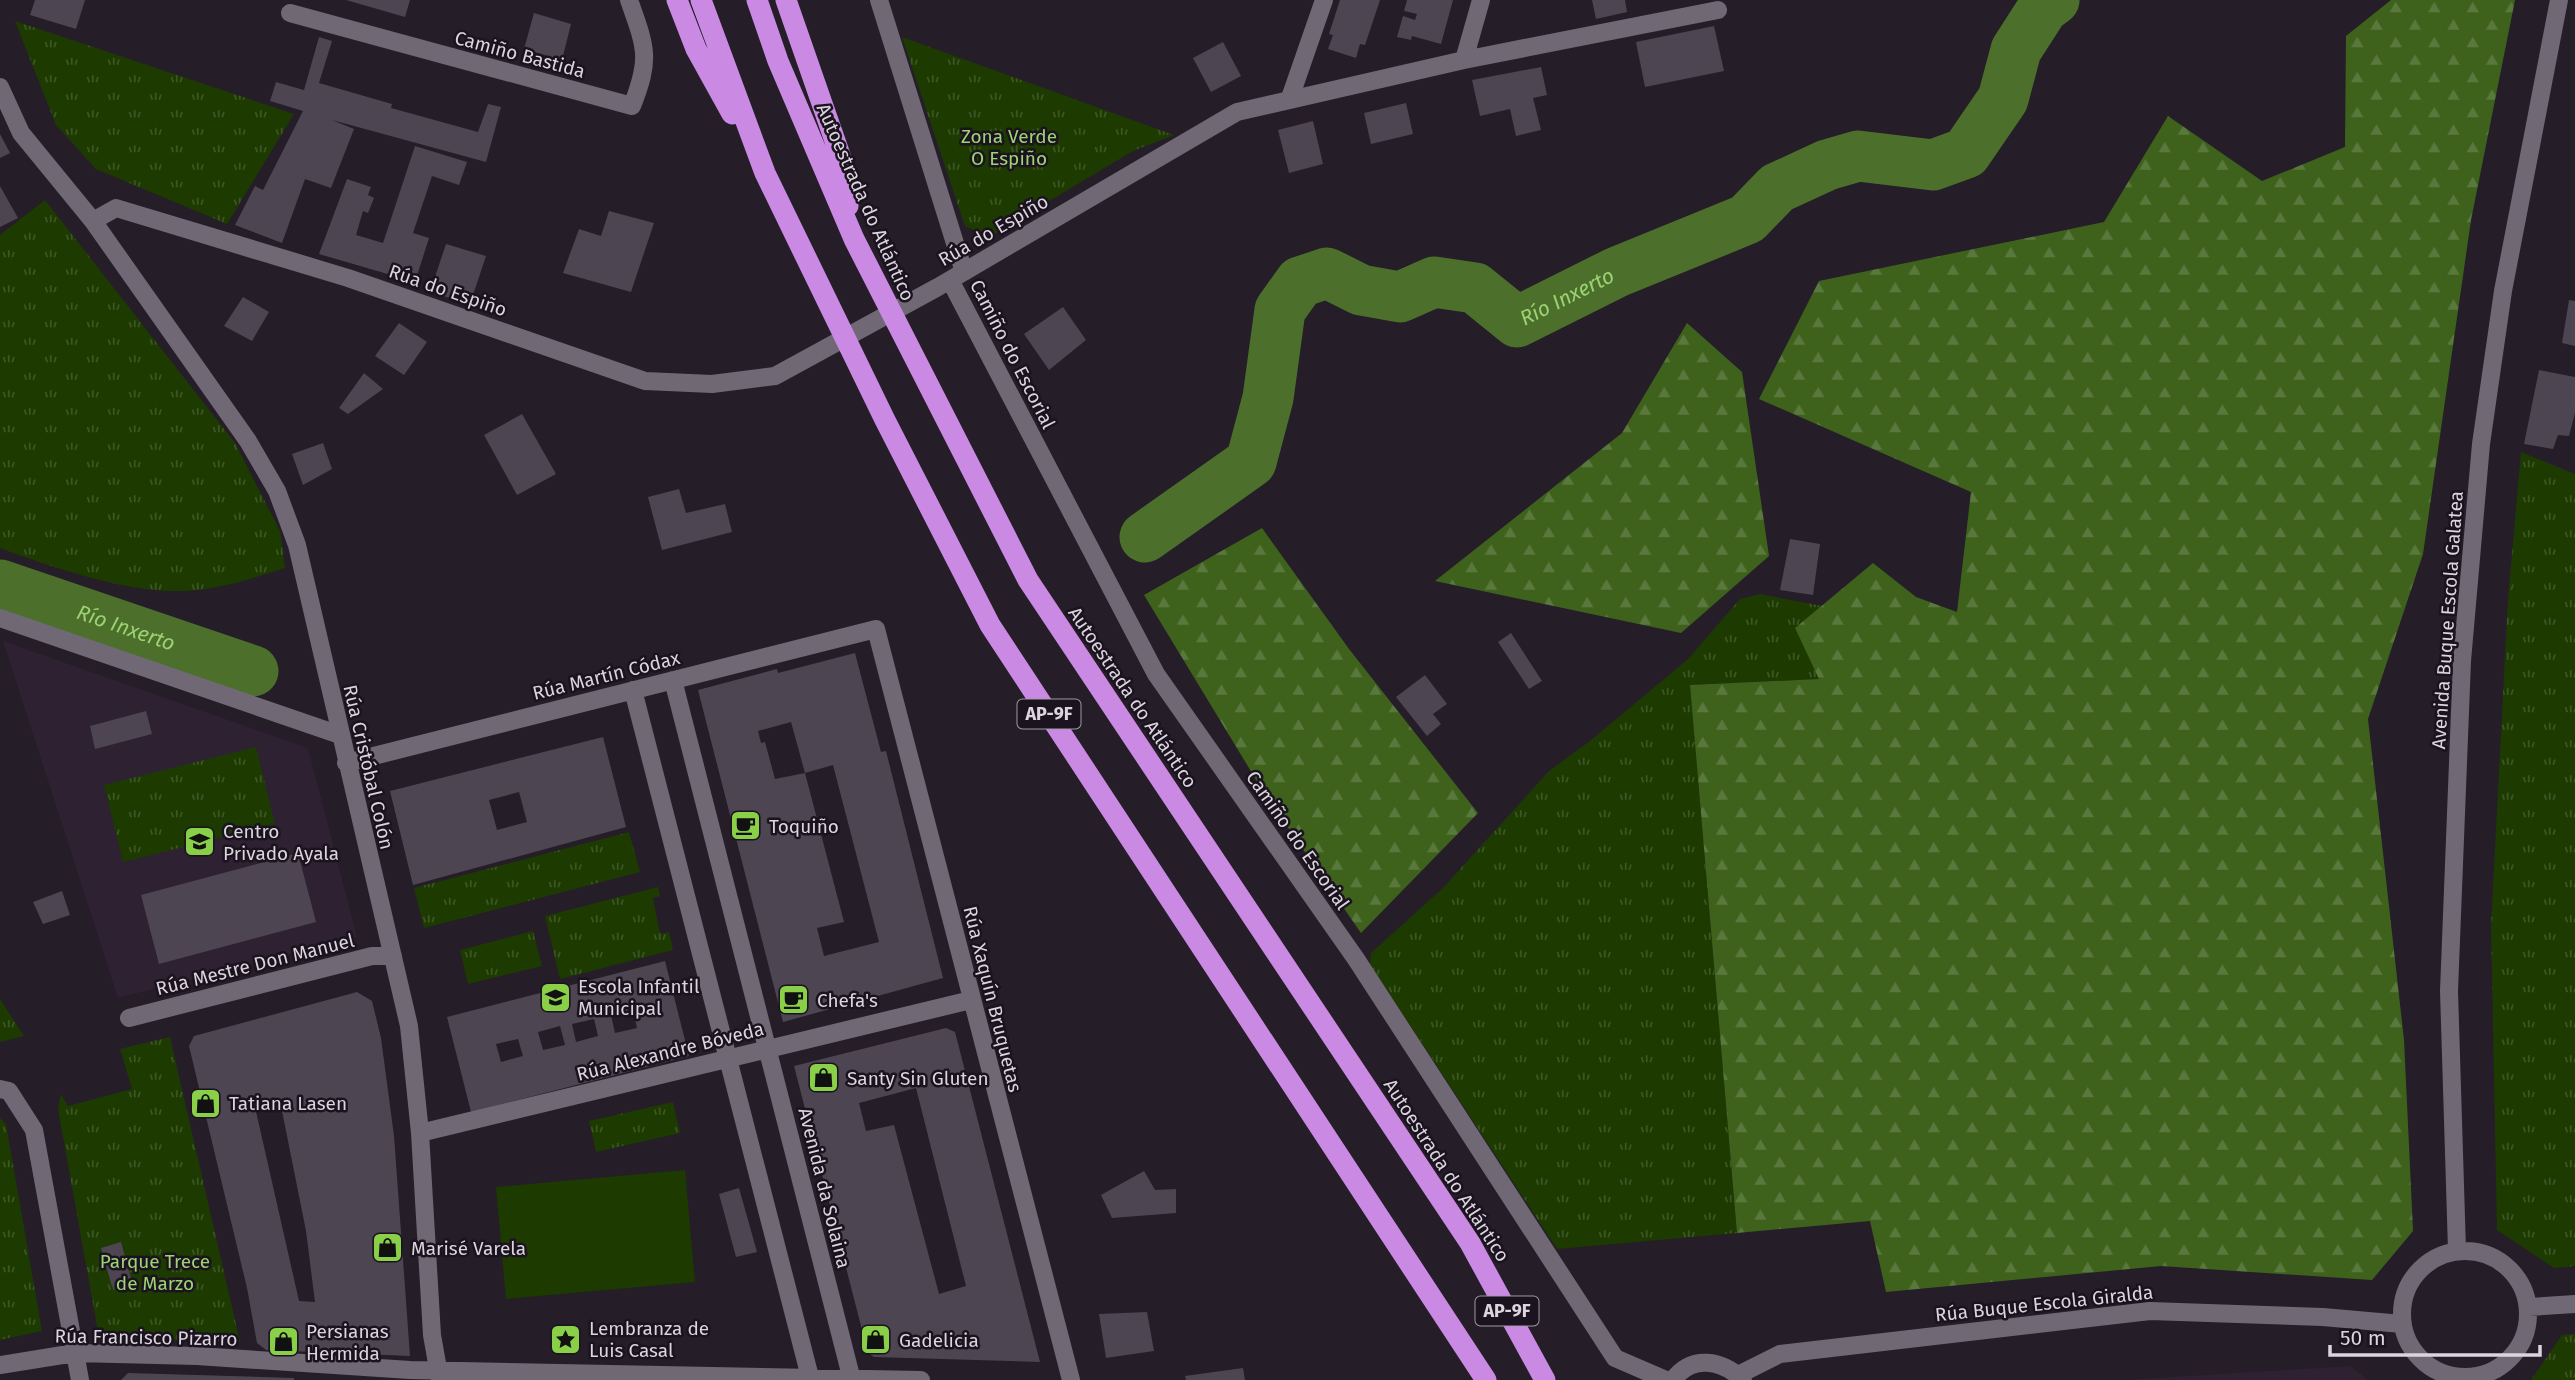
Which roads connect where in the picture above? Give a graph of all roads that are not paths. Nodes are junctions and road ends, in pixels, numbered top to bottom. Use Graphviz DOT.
graph roads {
  1 [pos="629,0"];
  2 [pos="677,0"];
  3 [pos="701,0"];
  4 [pos="757,0"];
  5 [pos="786,0"];
  6 [pos="879,0"];
  7 [pos="1324,0"];
  8 [pos="1481,0"];
  9 [pos="2558,0"];
  10 [pos="1718,10"];
  11 [pos="290,13"];
  12 [pos="1464,60"];
  13 [pos="0,87"];
  14 [pos="1290,98"];
  15 [pos="765,173"];
  16 [pos="93,220"];
  17 [pos="854,239"];
  18 [pos="951,280"];
  19 [pos="0,618"];
  20 [pos="876,629"];
  21 [pos="673,680"];
  22 [pos="634,690"];
  23 [pos="340,735"];
  24 [pos="346,763"];
  25 [pos="393,956"];
  26 [pos="971,1000"];
  27 [pos="129,1018"];
  28 [pos="768,1049"];
  29 [pos="729,1059"];
  30 [pos="4,1090"];
  31 [pos="420,1133"];
  32 [pos="2458,1250"];
  33 [pos="2575,1304"];
  34 [pos="2529,1307"];
  35 [pos="2403,1324"];
  36 [pos="75,1353"];
  37 [pos="0,1365"];
  38 [pos="438,1374"];
  39 [pos="616,1376"];
  40 [pos="810,1377"];
  41 [pos="1740,1378"];
  42 [pos="2477,1378"];
  43 [pos="852,1379"];
  44 [pos="80,1380"];
  45 [pos="921,1380"];
  46 [pos="1070,1380"];
  47 [pos="1486,1380"];
  48 [pos="1545,1380"];
  49 [pos="1666,1380"];
  50 [pos="1673,1380"];
  1 -- 11 [label="street, Camiño Bastida"];
  2 -- 15 [label="highway"];
  3 -- 15 [label="highway, AP-9F"];
  4 -- 17 [label="highway, Autoestrada do Atlántico / AP-9F"];
  5 -- 17 [label="highway"];
  6 -- 18 [label="street, Camiño do Escorial"];
  7 -- 14 [label="street"];
  8 -- 12 [label="street"];
  9 -- 32 [label="street, Avenida Buque Escola Galatea"];
  10 -- 12 [label="street, Rúa do Espiño"];
  12 -- 14 [label="street, Rúa do Espiño"];
  13 -- 16 [label="street"];
  14 -- 18 [label="street, Rúa do Espiño"];
  15 -- 47 [label="highway, AP-9F"];
  16 -- 18 [label="street, Rúa do Espiño"];
  16 -- 23 [label="street, Rúa Cristóbal Colón"];
  17 -- 48 [label="highway, Autoestrada do Atlántico / AP-9F"];
  18 -- 49 [label="street, Camiño do Escorial"];
  19 -- 23 [label="street"];
  20 -- 21 [label="street, Rúa Martín Códax"];
  20 -- 26 [label="street, Rúa Xaquín Bruquetas"];
  21 -- 22 [label="street, Rúa Martín Códax"];
  21 -- 28 [label="street, Avenida da Solaina"];
  22 -- 24 [label="street, Rúa Martín Códax"];
  22 -- 29 [label="street"];
  23 -- 24 [label="street, Rúa Cristóbal Colón"];
  24 -- 25 [label="street, Rúa Cristóbal Colón"];
  25 -- 27 [label="street, Rúa Mestre Don Manuel"];
  25 -- 31 [label="street, Rúa Cristóbal Colón"];
  26 -- 28 [label="street, Rúa Alexandre Bóveda"];
  26 -- 46 [label="street, Rúa Xaquín Bruquetas"];
  28 -- 29 [label="street, Rúa Alexandre Bóveda"];
  28 -- 43 [label="street, Avenida da Solaina"];
  29 -- 31 [label="street, Rúa Alexandre Bóveda"];
  29 -- 40 [label="street"];
  30 -- 36 [label="street"];
  31 -- 38 [label="street, Rúa Cristóbal Colón"];
  32 -- 34 [label="street"];
  32 -- 35 [label="street"];
  33 -- 34 [label="street"];
  34 -- 42 [label="street"];
  35 -- 41 [label="street, Rúa Buque Escola Giralda"];
  35 -- 42 [label="street"];
  36 -- 37 [label="street, Rúa Francisco Pizarro"];
  36 -- 38 [label="street, Rúa Francisco Pizarro"];
  36 -- 44 [label="street"];
  38 -- 39 [label="street, Rúa Francisco Pizarro"];
  39 -- 40 [label="street, Rúa Francisco Pizarro"];
  40 -- 43 [label="street, Rúa Francisco Pizarro"];
  41 -- 50 [label="street"];
  43 -- 45 [label="street, Rúa Francisco Pizarro"];
}
